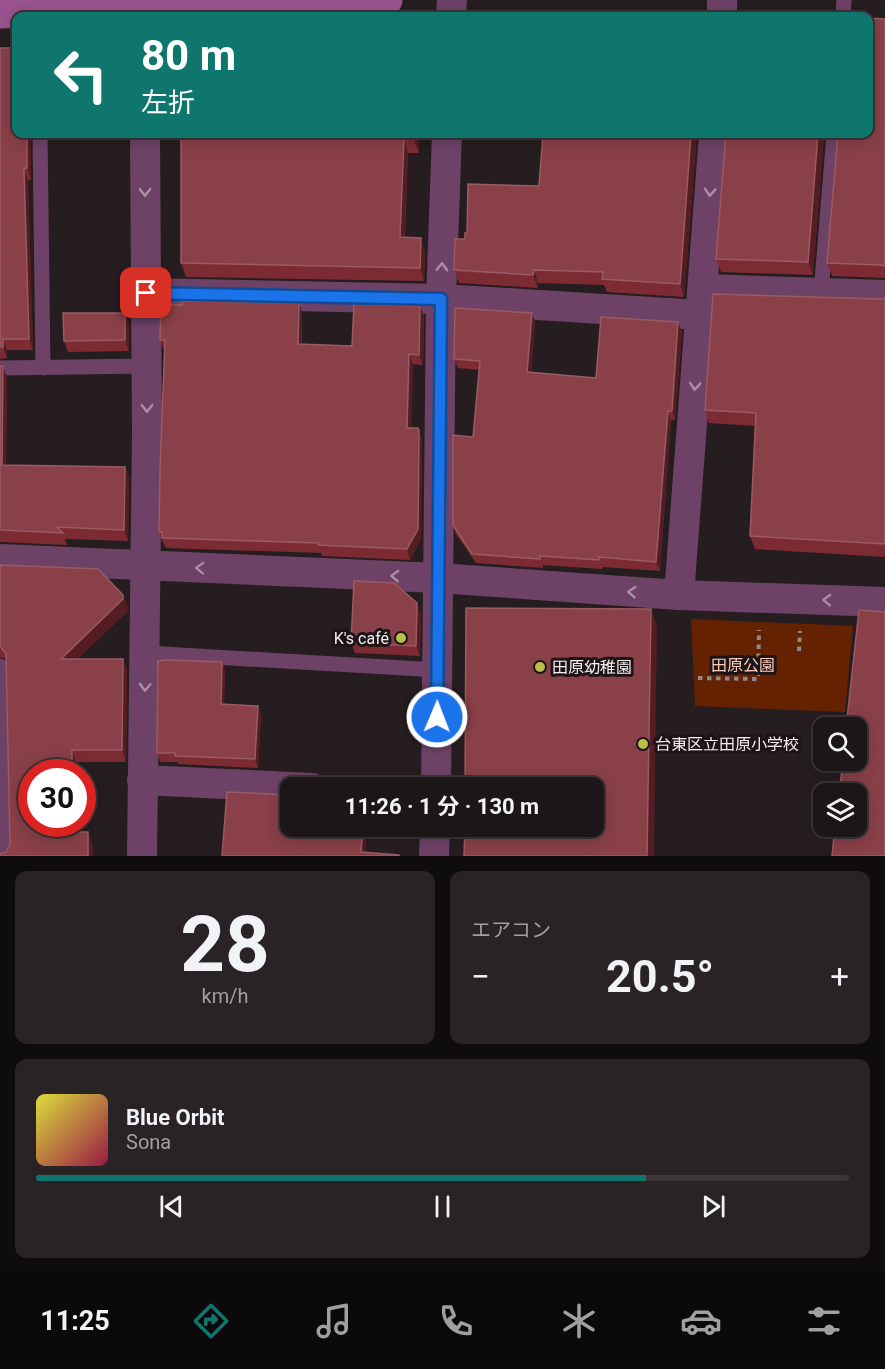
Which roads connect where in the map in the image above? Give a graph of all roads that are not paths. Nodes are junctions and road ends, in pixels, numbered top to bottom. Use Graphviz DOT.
graph roads {
  1 [pos="386,0"];
  2 [pos="144,8"];
  3 [pos="73,12"];
  4 [pos="40,138"];
  5 [pos="145,138"];
  6 [pos="447,138"];
  7 [pos="714,138"];
  8 [pos="834,138"];
  9 [pos="146,293"];
  10 [pos="821,293"];
  11 [pos="885,295"];
  12 [pos="441,299"];
  13 [pos="702,302"];
  14 [pos="147,366"];
  15 [pos="0,368"];
  16 [pos="43,368"];
  17 [pos="0,559"];
  18 [pos="146,566"];
  19 [pos="438,578"];
  20 [pos="679,595"];
  21 [pos="885,602"];
  22 [pos="146,653"];
  23 [pos="0,666"];
  24 [pos="438,670"];
  25 [pos="436,777"];
  26 [pos="142,780"];
  27 [pos="280,786"];
  28 [pos="435,837"];
  29 [pos="5,856"];
  30 [pos="142,856"];
  31 [pos="434,856"];
  1 -- 2 [label="street"];
  2 -- 3 [label="street"];
  4 -- 16 [label="lane"];
  5 -- 9 [label="street, one-way"];
  12 -- 6 [label="street, one-way"];
  7 -- 13 [label="street, one-way"];
  8 -- 10 [label="lane"];
  9 -- 12 [label="street"];
  9 -- 14 [label="street"];
  10 -- 11 [label="street"];
  10 -- 13 [label="street"];
  12 -- 13 [label="street"];
  12 -- 19 [label="street"];
  13 -- 20 [label="street, one-way"];
  14 -- 16 [label="lane"];
  14 -- 18 [label="street, one-way"];
  15 -- 16 [label="lane"];
  17 -- 18 [label="street"];
  19 -- 18 [label="street, one-way"];
  18 -- 22 [label="street"];
  20 -- 19 [label="street, one-way"];
  19 -- 24 [label="street"];
  21 -- 20 [label="street, one-way"];
  22 -- 24 [label="lane"];
  22 -- 26 [label="street, one-way"];
  23 -- 29 [label="lane"];
  24 -- 25 [label="street"];
  26 -- 27 [label="street"];
  26 -- 30 [label="street"];
  28 -- 31 [label="street"];
}
